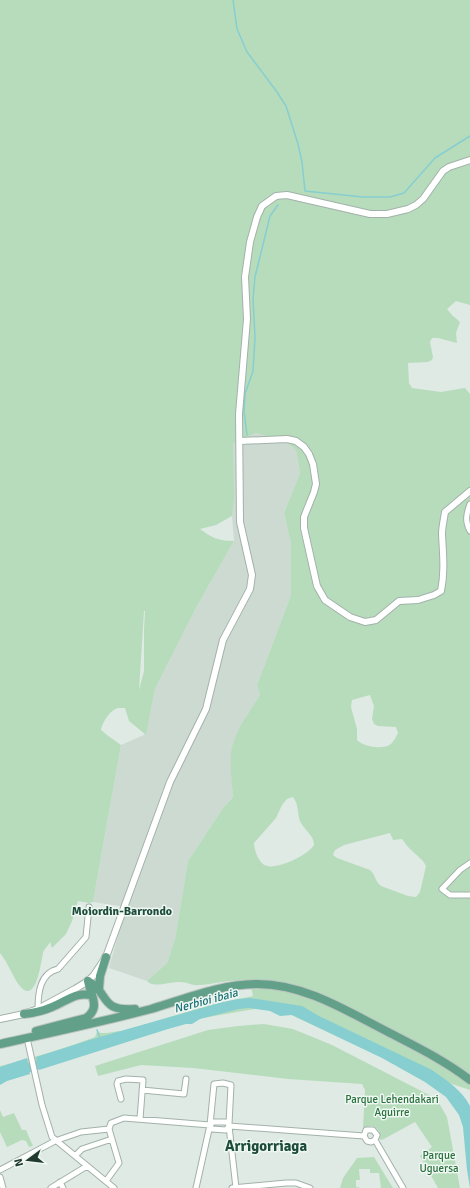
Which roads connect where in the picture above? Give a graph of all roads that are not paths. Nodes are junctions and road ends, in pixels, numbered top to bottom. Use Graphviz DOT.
graph roads {
  1 [pos="470,160"];
  2 [pos="240,441"];
  3 [pos="470,491"];
  4 [pos="470,504"];
  5 [pos="470,531"];
  6 [pos="470,863"];
  7 [pos="470,895"];
  8 [pos="89,907"];
  9 [pos="106,957"];
  10 [pos="88,981"];
  11 [pos="98,989"];
  12 [pos="91,995"];
  13 [pos="179,1000"];
  14 [pos="38,1009"];
  15 [pos="24,1014"];
  16 [pos="0,1019"];
  17 [pos="27,1038"];
  18 [pos="0,1040"];
  19 [pos="0,1044"];
  20 [pos="186,1079"];
  21 [pos="470,1080"];
  22 [pos="142,1090"];
  23 [pos="121,1099"];
  24 [pos="140,1119"];
  25 [pos="210,1125"];
  26 [pos="229,1125"];
  27 [pos="109,1129"];
  28 [pos="364,1136"];
  29 [pos="112,1139"];
  30 [pos="55,1140"];
  31 [pos="375,1140"];
  32 [pos="74,1156"];
  33 [pos="87,1166"];
  34 [pos="0,1170"];
  35 [pos="0,1177"];
  36 [pos="106,1181"];
  37 [pos="60,1182"];
  38 [pos="3,1188"];
  39 [pos="51,1188"];
  40 [pos="63,1188"];
  41 [pos="114,1188"];
  42 [pos="196,1188"];
  43 [pos="235,1188"];
  44 [pos="310,1188"];
  45 [pos="403,1188"];
  1 -- 2 [label="street"];
  2 -- 3 [label="street"];
  2 -- 9 [label="street"];
  4 -- 5 [label="street"];
  6 -- 7 [label="street"];
  8 -- 14 [label="street"];
  9 -- 10 [label="street"];
  9 -- 11 [label="main road"];
  10 -- 11 [label="main road"];
  10 -- 12 [label="main road"];
  10 -- 14 [label="street"];
  11 -- 13 [label="main road"];
  12 -- 15 [label="main road"];
  12 -- 18 [label="main road"];
  13 -- 17 [label="main road"];
  13 -- 21 [label="main road"];
  14 -- 15 [label="street"];
  15 -- 16 [label="street"];
  17 -- 19 [label="main road"];
  17 -- 30 [label="street"];
  20 -- 22 [label="street"];
  22 -- 23 [label="street"];
  22 -- 24 [label="street"];
  24 -- 25 [label="street"];
  24 -- 27 [label="street"];
  25 -- 26 [label="street"];
  25 -- 26 [label="street"];
  25 -- 42 [label="street"];
  26 -- 28 [label="street"];
  26 -- 43 [label="street"];
  27 -- 29 [label="street"];
  27 -- 30 [label="street"];
  28 -- 31 [label="street"];
  28 -- 31 [label="street"];
  29 -- 32 [label="street"];
  29 -- 36 [label="street"];
  30 -- 32 [label="street"];
  30 -- 34 [label="street"];
  31 -- 45 [label="street"];
  32 -- 33 [label="street"];
  33 -- 36 [label="street"];
  33 -- 37 [label="street"];
  35 -- 38 [label="street"];
  36 -- 41 [label="street"];
  37 -- 39 [label="street"];
  37 -- 40 [label="street"];
  43 -- 44 [label="street"];
}
